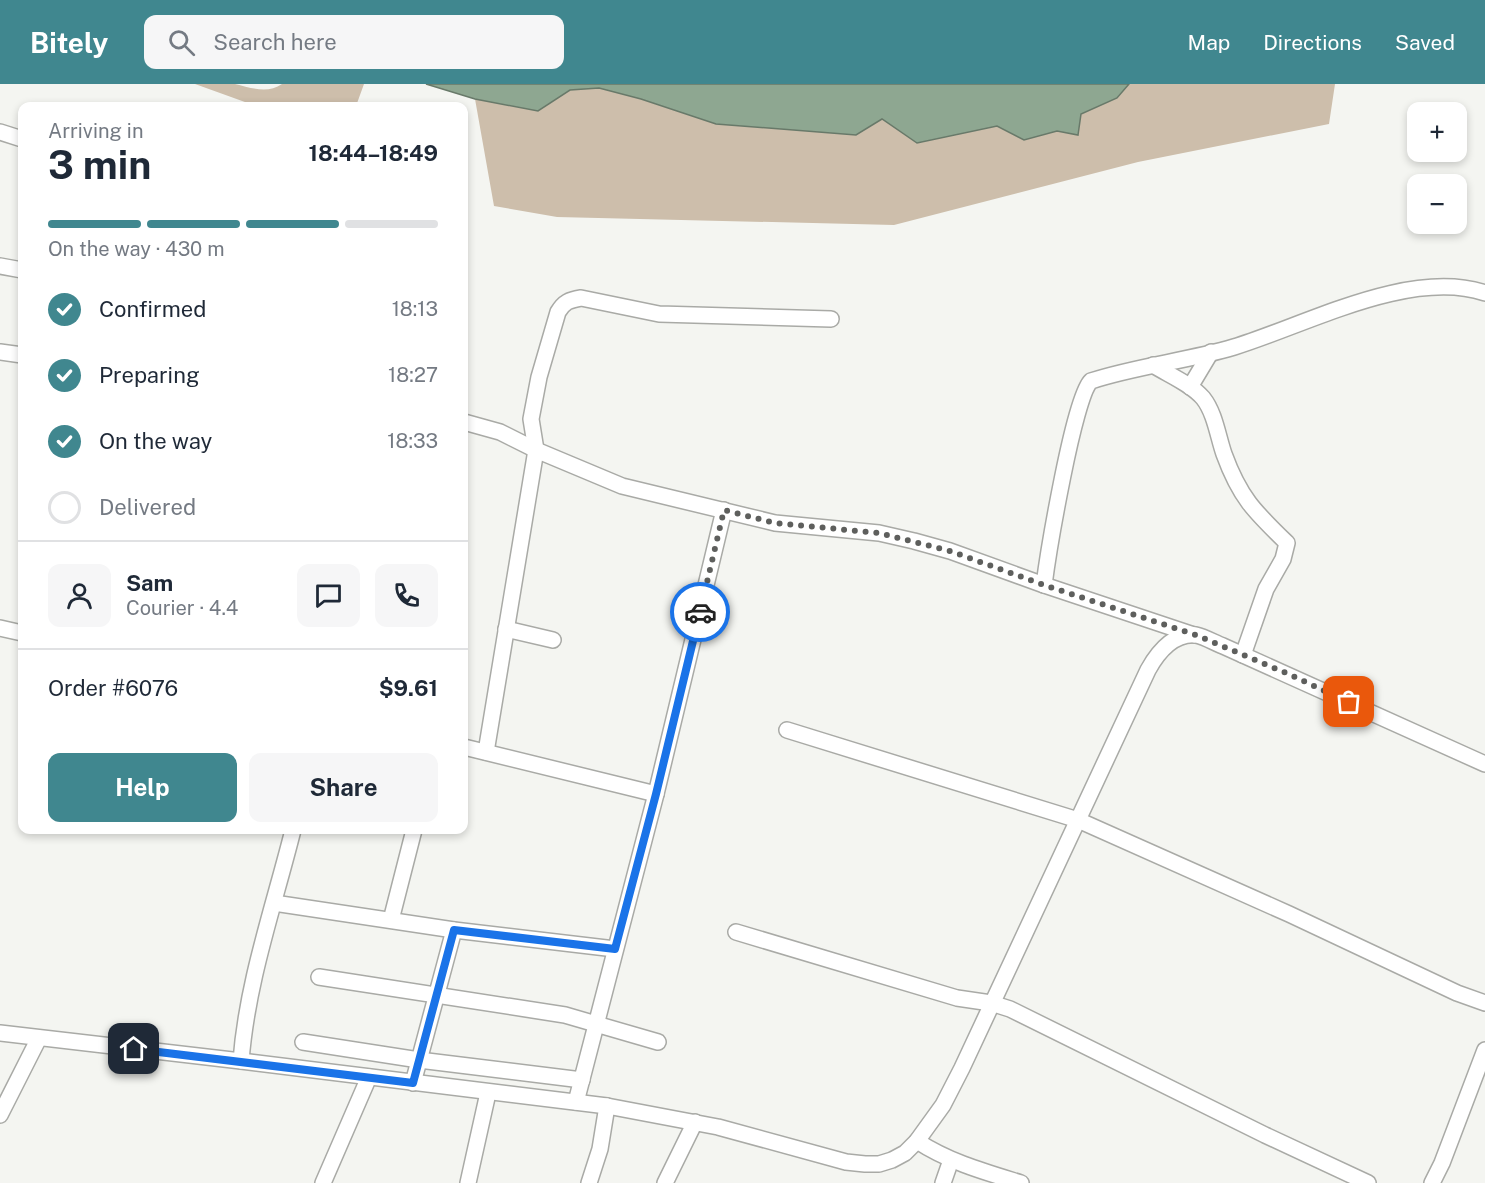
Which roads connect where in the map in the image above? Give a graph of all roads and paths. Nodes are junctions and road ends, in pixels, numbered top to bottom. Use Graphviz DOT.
graph roads {
  1 [pos="0,132"];
  2 [pos="18,138"];
  3 [pos="0,266"];
  4 [pos="18,269"];
  5 [pos="1485,293"];
  6 [pos="831,319"];
  7 [pos="0,352"];
  8 [pos="1210,352"];
  9 [pos="18,354"];
  10 [pos="1153,365"];
  11 [pos="1190,387"];
  12 [pos="468,423"];
  13 [pos="536,450"];
  14 [pos="724,510"];
  15 [pos="1044,585"];
  16 [pos="0,628"];
  17 [pos="506,629"];
  18 [pos="18,632"];
  19 [pos="1196,635"];
  20 [pos="553,640"];
  21 [pos="1243,654"];
  22 [pos="787,730"];
  23 [pos="468,748"];
  24 [pos="486,752"];
  25 [pos="1485,764"];
  26 [pos="656,794"];
  27 [pos="1078,820"];
  28 [pos="292,834"];
  29 [pos="413,834"];
  30 [pos="274,903"];
  31 [pos="391,920"];
  32 [pos="454,930"];
  33 [pos="736,932"];
  34 [pos="615,949"];
  35 [pos="320,978"];
  36 [pos="437,995"];
  37 [pos="991,1003"];
  38 [pos="1485,1003"];
  39 [pos="596,1024"];
  40 [pos="0,1033"];
  41 [pos="39,1038"];
  42 [pos="303,1042"];
  43 [pos="658,1042"];
  44 [pos="1485,1050"];
  45 [pos="419,1060"];
  46 [pos="242,1061"];
  47 [pos="369,1077"];
  48 [pos="582,1080"];
  49 [pos="413,1083"];
  50 [pos="488,1093"];
  51 [pos="576,1102"];
  52 [pos="607,1106"];
  53 [pos="0,1115"];
  54 [pos="695,1122"];
  55 [pos="917,1141"];
  56 [pos="951,1160"];
  57 [pos="323,1183"];
  58 [pos="468,1183"];
  59 [pos="589,1183"];
  60 [pos="665,1183"];
  61 [pos="943,1183"];
  62 [pos="1021,1183"];
  63 [pos="1368,1183"];
  64 [pos="1432,1183"];
  1 -- 2 [label="street"];
  3 -- 4 [label="street"];
  5 -- 8 [label="street"];
  6 -- 13 [label="street"];
  7 -- 9 [label="street"];
  8 -- 10 [label="street"];
  8 -- 11 [label="street"];
  10 -- 11 [label="street"];
  10 -- 15 [label="street"];
  11 -- 21 [label="street"];
  12 -- 13 [label="street"];
  13 -- 14 [label="street"];
  13 -- 17 [label="street"];
  14 -- 15 [label="street"];
  14 -- 26 [label="street"];
  15 -- 19 [label="street"];
  16 -- 18 [label="street"];
  17 -- 20 [label="street"];
  17 -- 24 [label="street"];
  19 -- 21 [label="street"];
  19 -- 27 [label="street"];
  21 -- 25 [label="street"];
  22 -- 27 [label="street"];
  23 -- 24 [label="street"];
  24 -- 26 [label="street"];
  26 -- 34 [label="street"];
  27 -- 37 [label="street"];
  27 -- 38 [label="street"];
  28 -- 30 [label="street"];
  29 -- 31 [label="street"];
  30 -- 31 [label="street"];
  30 -- 46 [label="street"];
  31 -- 32 [label="street"];
  32 -- 34 [label="street"];
  32 -- 36 [label="street"];
  33 -- 37 [label="street"];
  34 -- 39 [label="street"];
  35 -- 36 [label="street"];
  36 -- 39 [label="street"];
  36 -- 45 [label="street"];
  37 -- 55 [label="street"];
  37 -- 63 [label="street"];
  39 -- 43 [label="street"];
  39 -- 48 [label="street"];
  40 -- 41 [label="street"];
  41 -- 46 [label="street"];
  41 -- 53 [label="street"];
  42 -- 45 [label="street"];
  44 -- 64 [label="street"];
  45 -- 48 [label="street"];
  45 -- 49 [label="street"];
  46 -- 47 [label="street"];
  47 -- 49 [label="street"];
  47 -- 57 [label="street"];
  48 -- 51 [label="street"];
  49 -- 50 [label="street"];
  50 -- 51 [label="street"];
  50 -- 58 [label="street"];
  51 -- 52 [label="street"];
  52 -- 54 [label="street"];
  52 -- 59 [label="street"];
  54 -- 55 [label="street"];
  54 -- 60 [label="street"];
  55 -- 56 [label="street"];
  56 -- 61 [label="street"];
  56 -- 62 [label="street"];
}
